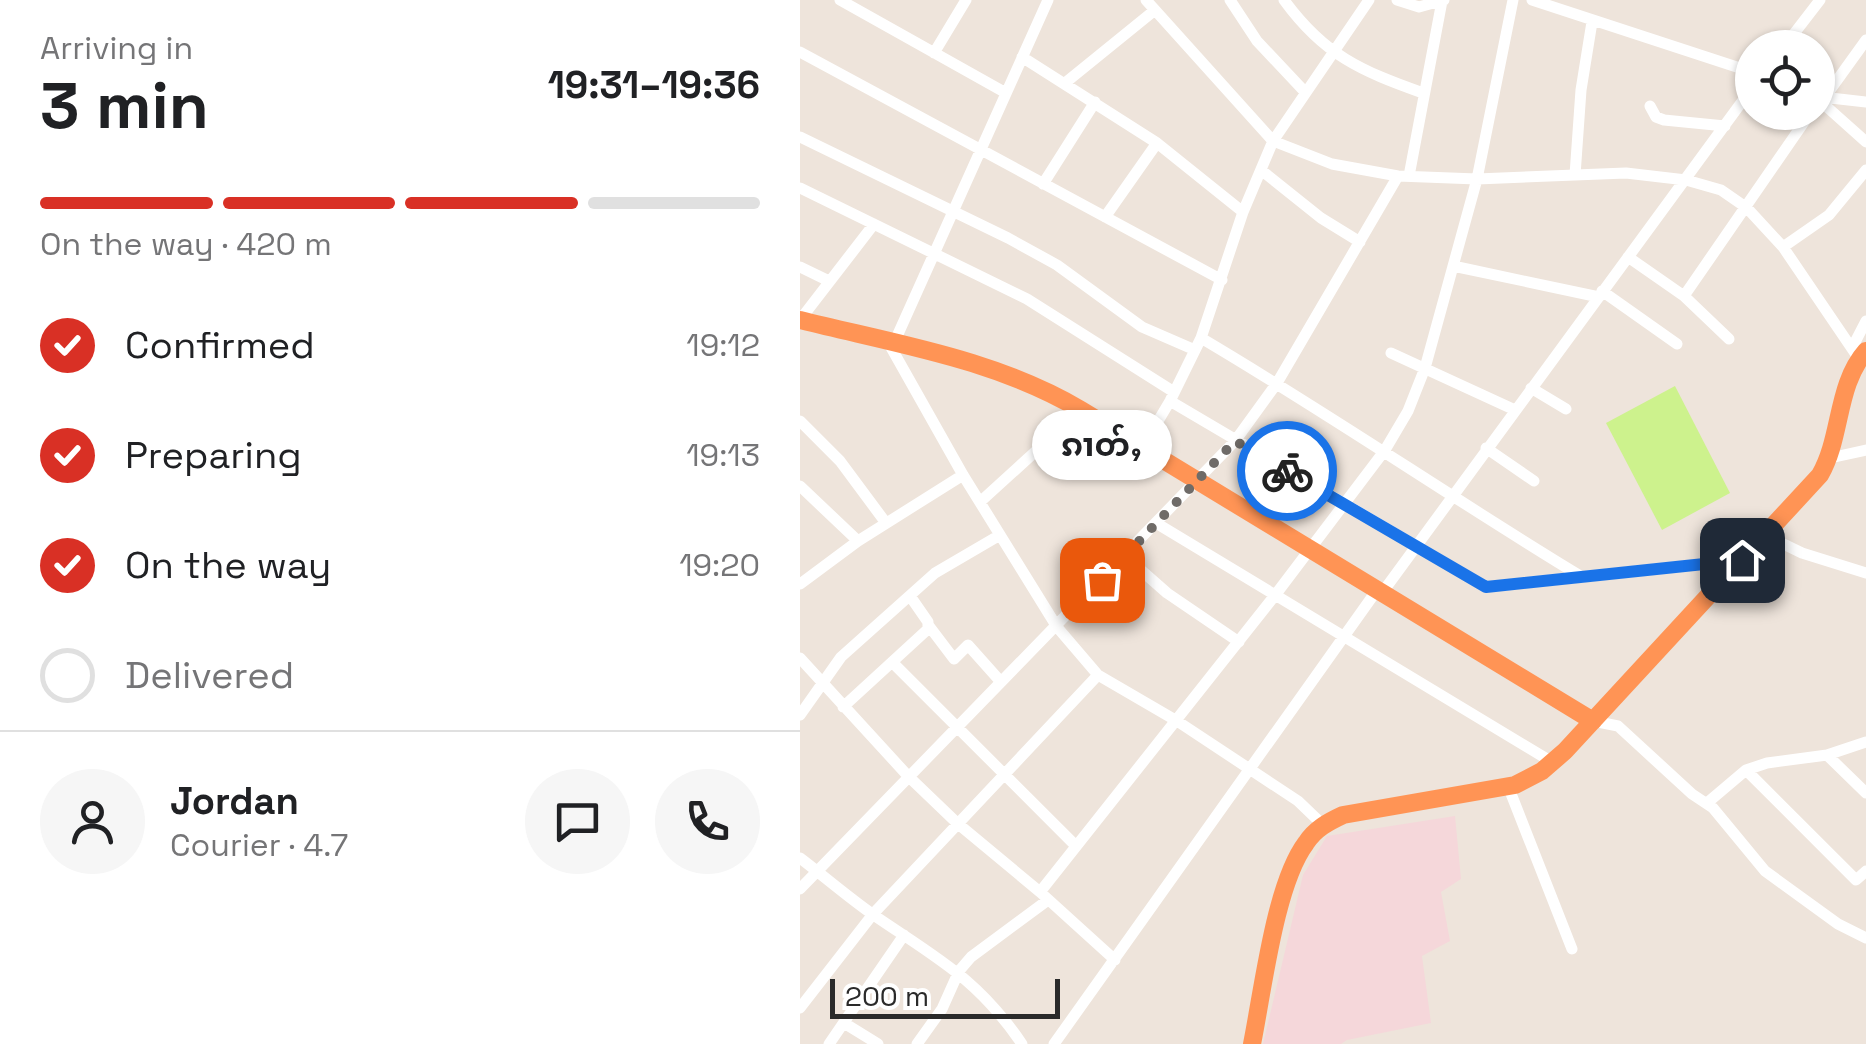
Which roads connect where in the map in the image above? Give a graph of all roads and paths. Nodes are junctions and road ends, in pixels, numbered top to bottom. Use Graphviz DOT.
graph roads {
  1 [pos="840,0"];
  2 [pos="872,0"];
  3 [pos="966,0"];
  4 [pos="1048,0"];
  5 [pos="1230,0"];
  6 [pos="1284,0"];
  7 [pos="1370,0"];
  8 [pos="1397,0"];
  9 [pos="1443,0"];
  10 [pos="1513,0"];
  11 [pos="1532,0"];
  12 [pos="1820,0"];
  13 [pos="1151,5"];
  14 [pos="864,13"];
  15 [pos="1592,22"];
  16 [pos="1797,30"];
  17 [pos="1866,40"];
  18 [pos="800,52"];
  19 [pos="934,53"];
  20 [pos="1333,53"];
  21 [pos="1022,57"];
  22 [pos="1735,67"];
  23 [pos="1835,79"];
  24 [pos="1065,83"];
  25 [pos="1305,92"];
  26 [pos="1006,93"];
  27 [pos="1423,93"];
  28 [pos="1835,100"];
  29 [pos="1095,102"];
  30 [pos="1866,102"];
  31 [pos="1650,106"];
  32 [pos="1735,112"];
  33 [pos="1835,114"];
  34 [pos="1725,126"];
  35 [pos="1799,130"];
  36 [pos="800,137"];
  37 [pos="1273,141"];
  38 [pos="1866,142"];
  39 [pos="1157,143"];
  40 [pos="980,150"];
  41 [pos="1261,170"];
  42 [pos="1866,170"];
  43 [pos="1575,175"];
  44 [pos="1404,176"];
  45 [pos="1478,178"];
  46 [pos="1686,180"];
  47 [pos="1043,184"];
  48 [pos="800,188"];
  49 [pos="1747,208"];
  50 [pos="953,212"];
  51 [pos="1243,212"];
  52 [pos="1105,218"];
  53 [pos="874,224"];
  54 [pos="1360,242"];
  55 [pos="1783,247"];
  56 [pos="935,253"];
  57 [pos="1628,257"];
  58 [pos="1454,266"];
  59 [pos="800,267"];
  60 [pos="1222,280"];
  61 [pos="829,281"];
  62 [pos="1600,294"];
  63 [pos="1684,296"];
  64 [pos="800,320"];
  65 [pos="1866,321"];
  66 [pos="1729,339"];
  67 [pos="891,342"];
  68 [pos="1198,344"];
  69 [pos="1676,344"];
  70 [pos="1390,353"];
  71 [pos="1859,353"];
  72 [pos="1425,368"];
  73 [pos="1278,383"];
  74 [pos="1532,388"];
  75 [pos="1172,397"];
  76 [pos="1566,409"];
  77 [pos="1080,410"];
  78 [pos="1515,410"];
  79 [pos="800,421"];
  80 [pos="1235,441"];
  81 [pos="1142,448"];
  82 [pos="1486,448"];
  83 [pos="1384,450"];
  84 [pos="1866,450"];
  85 [pos="1830,458"];
  86 [pos="963,475"];
  87 [pos="1197,481"];
  88 [pos="1534,481"];
  89 [pos="800,486"];
  90 [pos="1450,497"];
  91 [pos="980,502"];
  92 [pos="1343,503"];
  93 [pos="1156,523"];
  94 [pos="886,524"];
  95 [pos="1000,535"];
  96 [pos="1765,535"];
  97 [pos="858,541"];
  98 [pos="1414,546"];
  99 [pos="1308,548"];
  100 [pos="1125,556"];
  101 [pos="1742,560"];
  102 [pos="1866,572"];
  103 [pos="1582,577"];
  104 [pos="802,580"];
  105 [pos="1380,591"];
  106 [pos="1276,594"];
  107 [pos="910,596"];
  108 [pos="929,626"];
  109 [pos="1056,627"];
  110 [pos="1344,639"];
  111 [pos="1239,642"];
  112 [pos="800,658"];
  113 [pos="892,662"];
  114 [pos="1098,675"];
  115 [pos="1001,682"];
  116 [pos="822,684"];
  117 [pos="843,706"];
  118 [pos="800,714"];
  119 [pos="1177,721"];
  120 [pos="1593,721"];
  121 [pos="958,726"];
  122 [pos="1866,742"];
  123 [pos="1826,755"];
  124 [pos="1552,762"];
  125 [pos="1250,770"];
  126 [pos="1746,770"];
  127 [pos="1005,773"];
  128 [pos="908,776"];
  129 [pos="1508,786"];
  130 [pos="1866,794"];
  131 [pos="1707,803"];
  132 [pos="956,823"];
  133 [pos="1323,826"];
  134 [pos="1073,843"];
  135 [pos="800,858"];
  136 [pos="1866,871"];
  137 [pos="818,872"];
  138 [pos="800,889"];
  139 [pos="1044,896"];
  140 [pos="872,914"];
  141 [pos="904,935"];
  142 [pos="1866,938"];
  143 [pos="1572,949"];
  144 [pos="1116,960"];
  145 [pos="959,971"];
  146 [pos="800,1008"];
  147 [pos="844,1023"];
  148 [pos="829,1044"];
  149 [pos="878,1044"];
  150 [pos="918,1044"];
  151 [pos="1022,1044"];
  152 [pos="1054,1044"];
  153 [pos="1252,1044"];
  1 -- 14 [label="street"];
  2 -- 14 [label="street"];
  3 -- 19 [label="street"];
  4 -- 21 [label="street"];
  5 -- 25 [label="street"];
  6 -- 20 [label="street"];
  7 -- 20 [label="street"];
  8 -- 9 [label="street"];
  9 -- 27 [label="street"];
  10 -- 45 [label="street"];
  11 -- 15 [label="street"];
  12 -- 16 [label="street"];
  13 -- 24 [label="street"];
  13 -- 37 [label="street"];
  14 -- 19 [label="street"];
  15 -- 22 [label="street"];
  15 -- 43 [label="street"];
  17 -- 23 [label="street"];
  18 -- 40 [label="street"];
  19 -- 26 [label="street"];
  20 -- 25 [label="street"];
  20 -- 27 [label="street"];
  21 -- 24 [label="street"];
  21 -- 26 [label="street"];
  24 -- 29 [label="street"];
  25 -- 37 [label="street"];
  26 -- 40 [label="street"];
  27 -- 44 [label="street"];
  28 -- 30 [label="street"];
  29 -- 39 [label="street"];
  29 -- 47 [label="street"];
  31 -- 34 [label="street"];
  32 -- 34 [label="street"];
  33 -- 38 [label="street"];
  34 -- 46 [label="street"];
  35 -- 49 [label="street"];
  36 -- 50 [label="street"];
  37 -- 41 [label="street"];
  37 -- 44 [label="street"];
  39 -- 51 [label="street"];
  39 -- 52 [label="street"];
  40 -- 47 [label="street"];
  40 -- 50 [label="street"];
  41 -- 51 [label="street"];
  41 -- 54 [label="street"];
  42 -- 55 [label="street"];
  43 -- 45 [label="street"];
  43 -- 46 [label="street"];
  44 -- 45 [label="street"];
  44 -- 54 [label="street"];
  45 -- 58 [label="street"];
  46 -- 49 [label="street"];
  46 -- 57 [label="street"];
  47 -- 52 [label="street"];
  48 -- 53 [label="street"];
  49 -- 55 [label="street"];
  49 -- 63 [label="street"];
  50 -- 56 [label="street"];
  50 -- 68 [label="street"];
  51 -- 60 [label="street"];
  52 -- 60 [label="street"];
  53 -- 56 [label="street"];
  53 -- 61 [label="street"];
  54 -- 73 [label="street"];
  55 -- 71 [label="street"];
  56 -- 67 [label="street"];
  56 -- 75 [label="street"];
  57 -- 62 [label="street"];
  57 -- 63 [label="street"];
  58 -- 62 [label="street"];
  58 -- 72 [label="street"];
  59 -- 61 [label="street"];
  60 -- 68 [label="street"];
  61 -- 64 [label="street"];
  62 -- 69 [label="street"];
  62 -- 74 [label="street"];
  63 -- 66 [label="street"];
  64 -- 67 [label="highway"];
  65 -- 71 [label="street"];
  67 -- 77 [label="highway"];
  67 -- 86 [label="street"];
  68 -- 73 [label="street"];
  68 -- 75 [label="street"];
  70 -- 72 [label="street"];
  71 -- 85 [label="highway"];
  72 -- 78 [label="street"];
  72 -- 83 [label="street"];
  73 -- 80 [label="street"];
  73 -- 83 [label="street"];
  74 -- 76 [label="street"];
  74 -- 78 [label="street"];
  75 -- 80 [label="street"];
  75 -- 81 [label="street"];
  77 -- 81 [label="highway"];
  77 -- 91 [label="street"];
  78 -- 82 [label="street"];
  79 -- 94 [label="street"];
  80 -- 87 [label="street"];
  80 -- 92 [label="street"];
  81 -- 87 [label="highway"];
  82 -- 88 [label="street"];
  82 -- 90 [label="street"];
  83 -- 90 [label="street"];
  83 -- 92 [label="street"];
  84 -- 85 [label="street"];
  85 -- 96 [label="highway"];
  86 -- 91 [label="street"];
  86 -- 94 [label="street"];
  87 -- 93 [label="street"];
  87 -- 99 [label="highway"];
  89 -- 97 [label="street"];
  90 -- 98 [label="street"];
  90 -- 103 [label="street"];
  91 -- 95 [label="street"];
  92 -- 98 [label="street"];
  92 -- 99 [label="street"];
  93 -- 100 [label="street"];
  93 -- 106 [label="street"];
  94 -- 97 [label="street"];
  95 -- 107 [label="street"];
  95 -- 109 [label="street"];
  96 -- 101 [label="highway"];
  96 -- 102 [label="street"];
  97 -- 104 [label="street"];
  98 -- 103 [label="street"];
  98 -- 105 [label="street"];
  99 -- 105 [label="highway"];
  99 -- 106 [label="street"];
  100 -- 109 [label="street"];
  100 -- 111 [label="street"];
  101 -- 103 [label="street"];
  101 -- 120 [label="highway"];
  105 -- 110 [label="street"];
  105 -- 120 [label="highway"];
  106 -- 110 [label="street"];
  106 -- 111 [label="street"];
  107 -- 108 [label="street"];
  107 -- 116 [label="street"];
  108 -- 113 [label="street"];
  108 -- 115 [label="street"];
  109 -- 114 [label="street"];
  109 -- 115 [label="street"];
  110 -- 124 [label="street"];
  110 -- 125 [label="street"];
  111 -- 119 [label="street"];
  112 -- 116 [label="street"];
  113 -- 117 [label="street"];
  113 -- 121 [label="street"];
  114 -- 119 [label="street"];
  114 -- 127 [label="street"];
  115 -- 121 [label="street"];
  116 -- 117 [label="street"];
  116 -- 118 [label="street"];
  117 -- 128 [label="street"];
  119 -- 125 [label="street"];
  119 -- 139 [label="street"];
  120 -- 124 [label="highway"];
  120 -- 131 [label="street"];
  121 -- 127 [label="street"];
  121 -- 128 [label="street"];
  122 -- 123 [label="street"];
  123 -- 126 [label="street"];
  123 -- 130 [label="street"];
  124 -- 129 [label="highway"];
  125 -- 133 [label="street"];
  125 -- 144 [label="street"];
  126 -- 131 [label="street"];
  126 -- 136 [label="street"];
  127 -- 132 [label="street"];
  127 -- 134 [label="street"];
  128 -- 132 [label="street"];
  128 -- 137 [label="street"];
  129 -- 133 [label="highway"];
  129 -- 143 [label="street"];
  131 -- 142 [label="street"];
  132 -- 139 [label="street"];
  132 -- 140 [label="street"];
  133 -- 153 [label="highway"];
  135 -- 137 [label="street"];
  137 -- 138 [label="street"];
  137 -- 140 [label="street"];
  139 -- 144 [label="street"];
  139 -- 145 [label="street"];
  140 -- 141 [label="street"];
  140 -- 146 [label="street"];
  141 -- 145 [label="street"];
  141 -- 147 [label="street"];
  144 -- 152 [label="street"];
  145 -- 150 [label="street"];
  145 -- 151 [label="street"];
  147 -- 148 [label="street"];
  147 -- 149 [label="street"];
}
